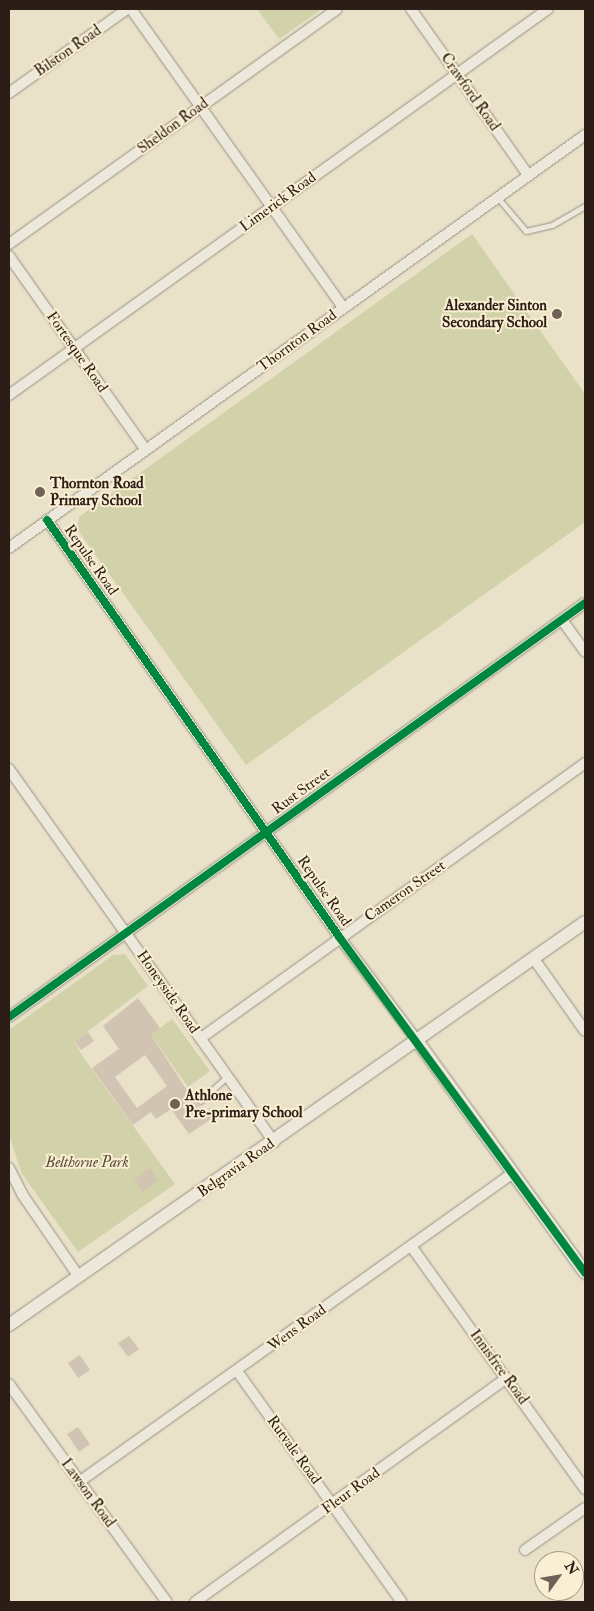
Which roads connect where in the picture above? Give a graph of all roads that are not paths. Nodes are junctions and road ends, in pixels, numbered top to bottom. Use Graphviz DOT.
graph roads {
  1 [pos="129,9"];
  2 [pos="337,9"];
  3 [pos="411,9"];
  4 [pos="548,9"];
  5 [pos="457,73"];
  6 [pos="9,93"];
  7 [pos="200,106"];
  8 [pos="585,135"];
  9 [pos="528,174"];
  10 [pos="497,197"];
  11 [pos="585,206"];
  12 [pos="271,207"];
  13 [pos="9,244"];
  14 [pos="9,256"];
  15 [pos="343,308"];
  16 [pos="74,348"];
  17 [pos="9,395"];
  18 [pos="145,449"];
  19 [pos="47,520"];
  20 [pos="9,548"];
  21 [pos="585,603"];
  22 [pos="562,620"];
  23 [pos="585,652"];
  24 [pos="585,763"];
  25 [pos="9,769"];
  26 [pos="267,832"];
  27 [pos="585,922"];
  28 [pos="126,934"];
  29 [pos="340,938"];
  30 [pos="534,959"];
  31 [pos="9,1017"];
  32 [pos="585,1031"];
  33 [pos="201,1038"];
  34 [pos="418,1042"];
  35 [pos="228,1076"];
  36 [pos="200,1100"];
  37 [pos="274,1142"];
  38 [pos="9,1168"];
  39 [pos="513,1173"];
  40 [pos="411,1246"];
  41 [pos="585,1273"];
  42 [pos="80,1277"];
  43 [pos="9,1326"];
  44 [pos="237,1371"];
  45 [pos="507,1378"];
  46 [pos="9,1384"];
  47 [pos="79,1482"];
  48 [pos="585,1489"];
  49 [pos="333,1504"];
  50 [pos="585,1508"];
  51 [pos="525,1550"];
  52 [pos="166,1602"];
  53 [pos="195,1602"];
  54 [pos="402,1602"];
  1 -- 6 [label="street, Bilston Road"];
  1 -- 7 [label="street"];
  2 -- 7 [label="street, Sheldon Road"];
  3 -- 5 [label="street, Crawford Road"];
  4 -- 5 [label="street, Limerick Road"];
  5 -- 9 [label="street, Crawford Road"];
  5 -- 12 [label="street, Limerick Road"];
  7 -- 12 [label="street"];
  7 -- 13 [label="street, Sheldon Road"];
  8 -- 9 [label="street, Thornton Road"];
  9 -- 10 [label="street, Thornton Road"];
  10 -- 11 [label="lane"];
  10 -- 15 [label="street, Thornton Road"];
  12 -- 15 [label="street"];
  12 -- 16 [label="street, Limerick Road"];
  14 -- 16 [label="street, Fortesque Road"];
  15 -- 18 [label="street, Thornton Road"];
  16 -- 17 [label="street, Limerick Road"];
  16 -- 18 [label="street, Fortesque Road"];
  18 -- 19 [label="street, Thornton Road"];
  19 -- 20 [label="street, Thornton Road"];
  19 -- 26 [label="street, Repulse Road"];
  21 -- 22 [label="street, Rust Street"];
  22 -- 23 [label="street"];
  22 -- 26 [label="street, Rust Street"];
  24 -- 29 [label="street, Cameron Street"];
  25 -- 28 [label="street, Honeyside Road"];
  26 -- 28 [label="street, Rust Street"];
  26 -- 29 [label="street, Repulse Road"];
  27 -- 30 [label="street, Belgravia Road"];
  28 -- 31 [label="street, Rust Street"];
  28 -- 33 [label="street, Honeyside Road"];
  29 -- 33 [label="street, Cameron Street"];
  29 -- 34 [label="street, Repulse Road"];
  30 -- 32 [label="street"];
  30 -- 34 [label="street, Belgravia Road"];
  33 -- 35 [label="street, Honeyside Road"];
  34 -- 37 [label="street, Belgravia Road"];
  34 -- 39 [label="street, Repulse Road"];
  35 -- 36 [label="lane"];
  35 -- 37 [label="street, Honeyside Road"];
  37 -- 42 [label="street, Belgravia Road"];
  38 -- 42 [label="street"];
  39 -- 40 [label="street, Wens Road"];
  39 -- 41 [label="street, Repulse Road"];
  40 -- 44 [label="street, Wens Road"];
  40 -- 45 [label="street, Innisfree Road"];
  42 -- 43 [label="street, Belgravia Road"];
  44 -- 47 [label="street, Wens Road"];
  44 -- 49 [label="street, Rutvale Road"];
  45 -- 48 [label="street, Innisfree Road"];
  45 -- 49 [label="street, Fleur Road"];
  46 -- 47 [label="street, Lawson Road"];
  47 -- 52 [label="street, Lawson Road"];
  49 -- 53 [label="street, Fleur Road"];
  49 -- 54 [label="street, Rutvale Road"];
  50 -- 51 [label="street"];
}
